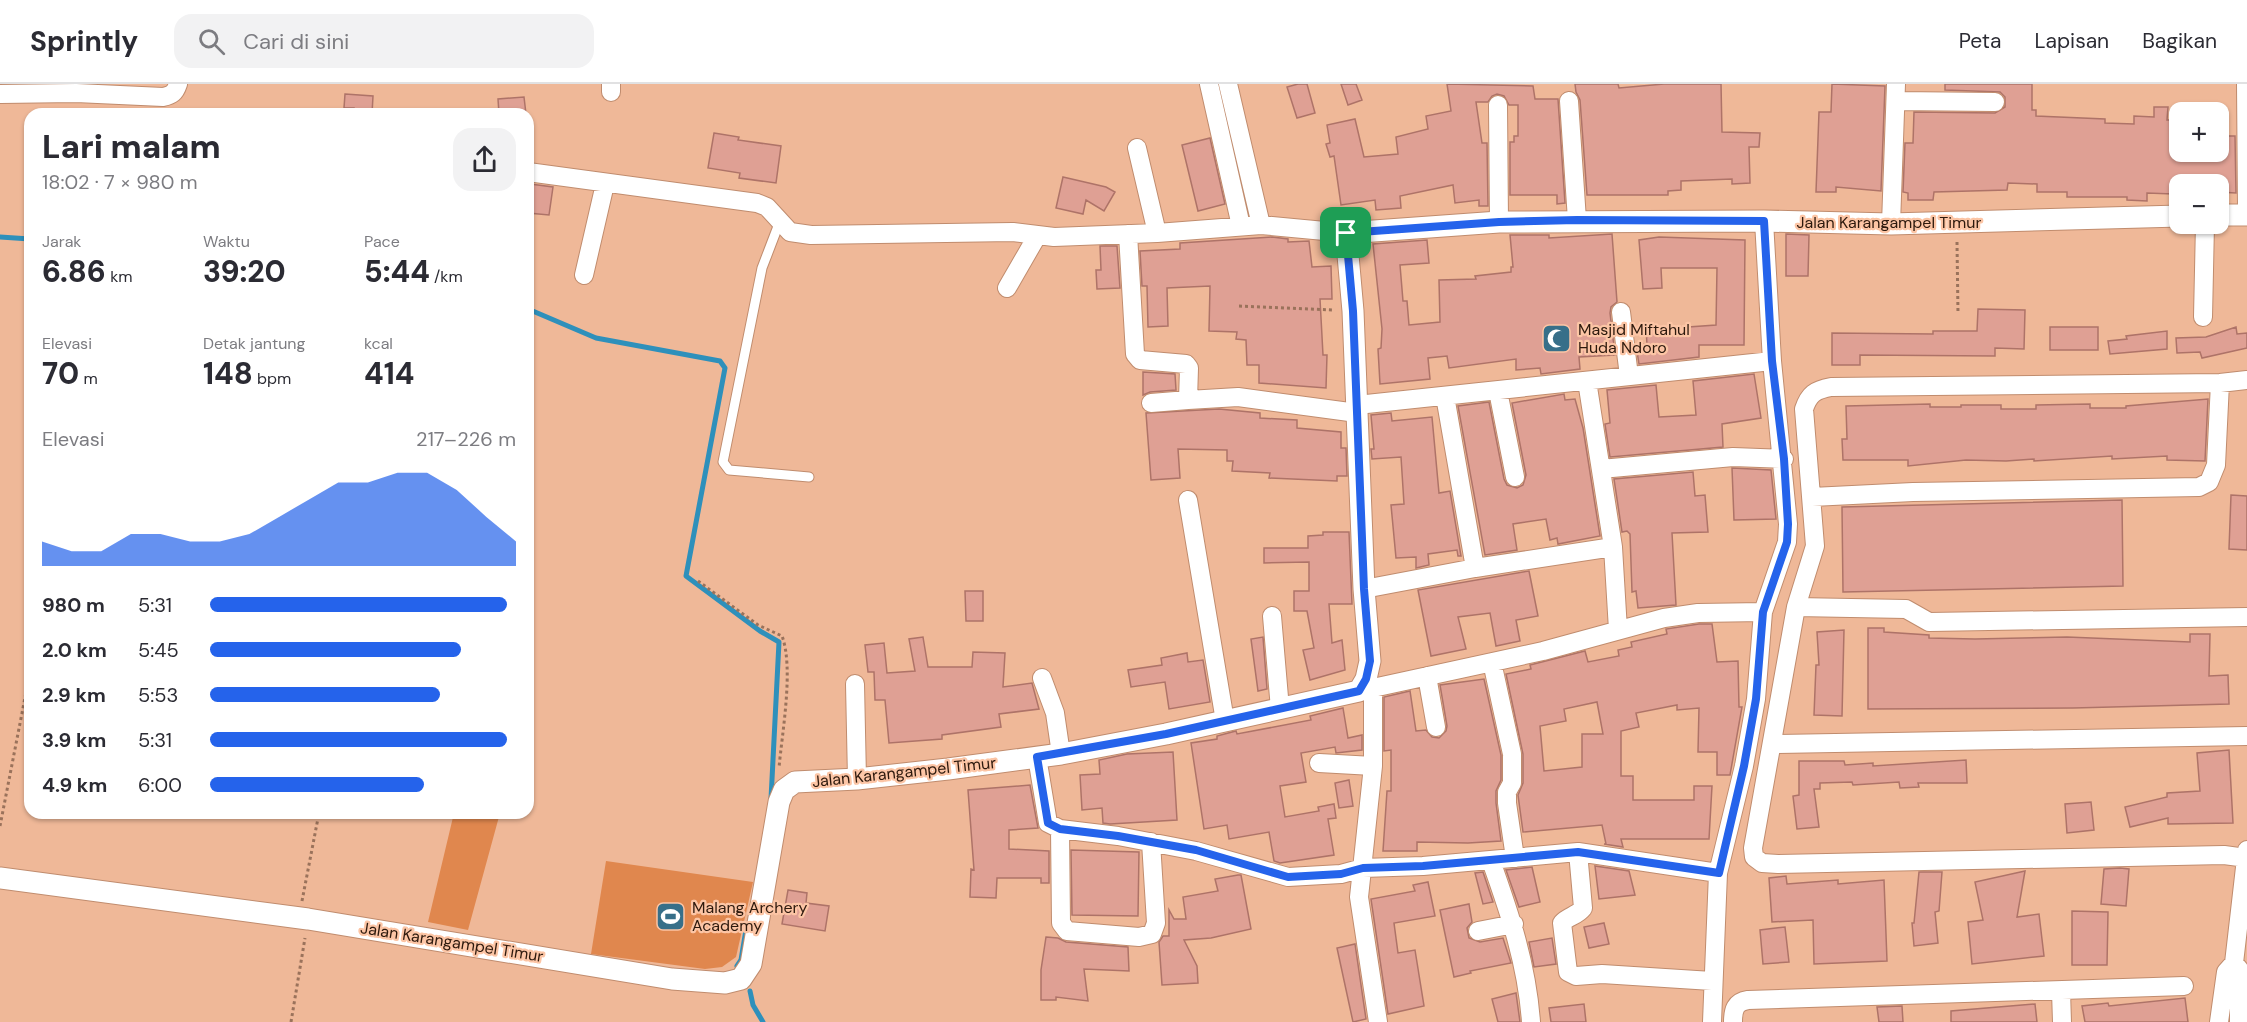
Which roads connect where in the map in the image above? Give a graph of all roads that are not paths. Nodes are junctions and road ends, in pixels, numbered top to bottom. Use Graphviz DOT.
graph roads {
  1 [pos="178,84"];
  2 [pos="1209,84"];
  3 [pos="1228,84"];
  4 [pos="2246,84"];
  5 [pos="76,89"];
  6 [pos="1896,92"];
  7 [pos="0,94"];
  8 [pos="1569,101"];
  9 [pos="1995,102"];
  10 [pos="1498,105"];
  11 [pos="1137,148"];
  12 [pos="534,173"];
  13 [pos="605,183"];
  14 [pos="2247,208"];
  15 [pos="2229,215"];
  16 [pos="2247,215"];
  17 [pos="2169,216"];
  18 [pos="1577,220"];
  19 [pos="780,221"];
  20 [pos="1764,221"];
  21 [pos="1499,222"];
  22 [pos="1891,224"];
  23 [pos="1261,225"];
  24 [pos="1241,226"];
  25 [pos="1157,233"];
  26 [pos="1346,233"];
  27 [pos="1128,234"];
  28 [pos="2205,234"];
  29 [pos="1037,236"];
  30 [pos="584,274"];
  31 [pos="1007,288"];
  32 [pos="1621,312"];
  33 [pos="2203,317"];
  34 [pos="1772,361"];
  35 [pos="1629,376"];
  36 [pos="2247,380"];
  37 [pos="1587,381"];
  38 [pos="2220,383"];
  39 [pos="1498,391"];
  40 [pos="1445,396"];
  41 [pos="1188,400"];
  42 [pos="1151,403"];
  43 [pos="1357,409"];
  44 [pos="1784,459"];
  45 [pos="1601,469"];
  46 [pos="809,477"];
  47 [pos="1515,477"];
  48 [pos="1812,496"];
  49 [pos="1188,500"];
  50 [pos="1613,548"];
  51 [pos="1475,568"];
  52 [pos="1364,589"];
  53 [pos="1796,606"];
  54 [pos="1763,612"];
  55 [pos="1272,616"];
  56 [pos="2247,617"];
  57 [pos="1618,630"];
  58 [pos="1492,662"];
  59 [pos="1427,676"];
  60 [pos="1042,678"];
  61 [pos="855,684"];
  62 [pos="1366,690"];
  63 [pos="1280,709"];
  64 [pos="1226,721"];
  65 [pos="1436,727"];
  66 [pos="2247,736"];
  67 [pos="1773,744"];
  68 [pos="1061,754"];
  69 [pos="1037,757"];
  70 [pos="1319,763"];
  71 [pos="1373,766"];
  72 [pos="857,779"];
  73 [pos="1060,829"];
  74 [pos="1151,842"];
  75 [pos="1578,852"];
  76 [pos="2247,855"];
  77 [pos="1515,858"];
  78 [pos="1491,861"];
  79 [pos="1363,868"];
  80 [pos="1719,873"];
  81 [pos="0,878"];
  82 [pos="1514,924"];
  83 [pos="1478,931"];
  84 [pos="2234,963"];
  85 [pos="1712,981"];
  86 [pos="2184,986"];
  87 [pos="2061,991"];
  88 [pos="2221,997"];
  89 [pos="2243,999"];
  90 [pos="1378,1022"];
  91 [pos="1531,1022"];
  92 [pos="1712,1022"];
  93 [pos="1733,1022"];
  94 [pos="2062,1022"];
  95 [pos="2219,1022"];
  96 [pos="2239,1022"];
  1 -- 5 [label="street"];
  2 -- 24 [label="street"];
  3 -- 23 [label="street"];
  4 -- 14 [label="street"];
  5 -- 7 [label="street"];
  6 -- 9 [label="street"];
  6 -- 22 [label="street"];
  8 -- 18 [label="street"];
  10 -- 21 [label="street"];
  11 -- 25 [label="street"];
  12 -- 13 [label="street, Jalan Karangampel Timur"];
  13 -- 19 [label="street, Jalan Karangampel Timur"];
  13 -- 30 [label="street"];
  15 -- 16 [label="street"];
  17 -- 22 [label="street, Jalan Karangampel Timur"];
  18 -- 20 [label="street, Jalan Karangampel Timur"];
  18 -- 21 [label="street, Jalan Karangampel Timur"];
  19 -- 29 [label="street, Jalan Karangampel Timur"];
  19 -- 46 [label="lane"];
  20 -- 22 [label="street, Jalan Karangampel Timur"];
  20 -- 34 [label="street"];
  21 -- 26 [label="street, Jalan Karangampel Timur"];
  23 -- 24 [label="street, Jalan Karangampel Timur"];
  23 -- 26 [label="street, Jalan Karangampel Timur"];
  24 -- 25 [label="street, Jalan Karangampel Timur"];
  25 -- 27 [label="street, Jalan Karangampel Timur"];
  26 -- 43 [label="street"];
  27 -- 29 [label="street, Jalan Karangampel Timur"];
  27 -- 41 [label="street"];
  28 -- 33 [label="street"];
  29 -- 31 [label="street"];
  32 -- 35 [label="street"];
  34 -- 35 [label="street"];
  34 -- 44 [label="street"];
  35 -- 37 [label="street"];
  36 -- 38 [label="street"];
  37 -- 39 [label="street"];
  37 -- 45 [label="street"];
  38 -- 48 [label="street"];
  38 -- 48 [label="street"];
  39 -- 40 [label="street"];
  39 -- 47 [label="street"];
  40 -- 43 [label="street"];
  40 -- 51 [label="street"];
  41 -- 42 [label="street"];
  41 -- 43 [label="street"];
  43 -- 52 [label="street"];
  44 -- 45 [label="street"];
  44 -- 54 [label="street"];
  45 -- 50 [label="street"];
  48 -- 53 [label="street"];
  49 -- 64 [label="street"];
  50 -- 51 [label="street"];
  50 -- 57 [label="street"];
  51 -- 52 [label="street"];
  52 -- 62 [label="street"];
  53 -- 56 [label="street"];
  53 -- 67 [label="street"];
  54 -- 57 [label="street"];
  54 -- 80 [label="street"];
  55 -- 63 [label="street"];
  57 -- 58 [label="street"];
  58 -- 59 [label="street"];
  58 -- 77 [label="street"];
  59 -- 62 [label="street"];
  59 -- 65 [label="street"];
  60 -- 68 [label="street"];
  61 -- 72 [label="street"];
  62 -- 63 [label="street, Jalan Karangampel Timur"];
  62 -- 71 [label="street"];
  63 -- 64 [label="street, Jalan Karangampel Timur"];
  64 -- 68 [label="street, Jalan Karangampel Timur"];
  66 -- 67 [label="street"];
  67 -- 76 [label="street"];
  68 -- 69 [label="street, Jalan Karangampel Timur"];
  69 -- 72 [label="street, Jalan Karangampel Timur"];
  69 -- 73 [label="street"];
  70 -- 71 [label="street"];
  71 -- 79 [label="street"];
  72 -- 81 [label="street, Jalan Karangampel Timur"];
  73 -- 74 [label="street"];
  73 -- 74 [label="street"];
  74 -- 79 [label="street"];
  75 -- 77 [label="street"];
  75 -- 80 [label="street"];
  75 -- 85 [label="street"];
  76 -- 84 [label="street"];
  77 -- 78 [label="street"];
  78 -- 79 [label="street"];
  78 -- 82 [label="street"];
  79 -- 90 [label="street"];
  80 -- 85 [label="street"];
  82 -- 83 [label="street"];
  82 -- 91 [label="street"];
  84 -- 88 [label="street"];
  84 -- 89 [label="street"];
  85 -- 92 [label="street"];
  86 -- 87 [label="street"];
  87 -- 93 [label="street"];
  87 -- 94 [label="street"];
  88 -- 89 [label="street"];
  88 -- 95 [label="street"];
  89 -- 96 [label="street"];
}
